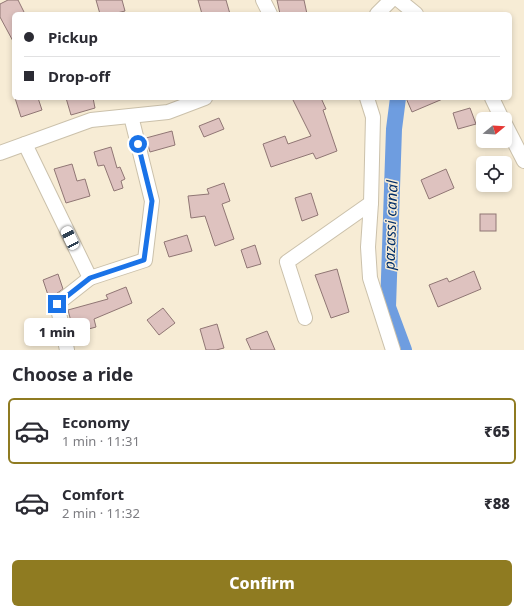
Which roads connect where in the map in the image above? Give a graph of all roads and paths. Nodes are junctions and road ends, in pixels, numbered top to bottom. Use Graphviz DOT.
graph roads {
  1 [pos="263,0"];
  2 [pos="391,0"];
  3 [pos="399,0"];
  4 [pos="269,12"];
  5 [pos="379,12"];
  6 [pos="414,12"];
  7 [pos="200,100"];
  8 [pos="368,100"];
  9 [pos="493,100"];
  10 [pos="499,112"];
  11 [pos="131,116"];
  12 [pos="512,138"];
  13 [pos="25,144"];
  14 [pos="0,153"];
  15 [pos="524,161"];
  16 [pos="371,203"];
  17 [pos="90,278"];
  18 [pos="305,318"];
  19 [pos="67,350"];
  20 [pos="393,350"];
  1 -- 4 [label="street"];
  2 -- 5 [label="street"];
  3 -- 6 [label="street"];
  7 -- 11 [label="street"];
  8 -- 16 [label="street"];
  9 -- 10 [label="street"];
  11 -- 13 [label="street"];
  11 -- 17 [label="street"];
  12 -- 15 [label="street"];
  13 -- 14 [label="street"];
  13 -- 17 [label="street"];
  16 -- 18 [label="street"];
  16 -- 20 [label="street"];
  17 -- 19 [label="street"];
}
